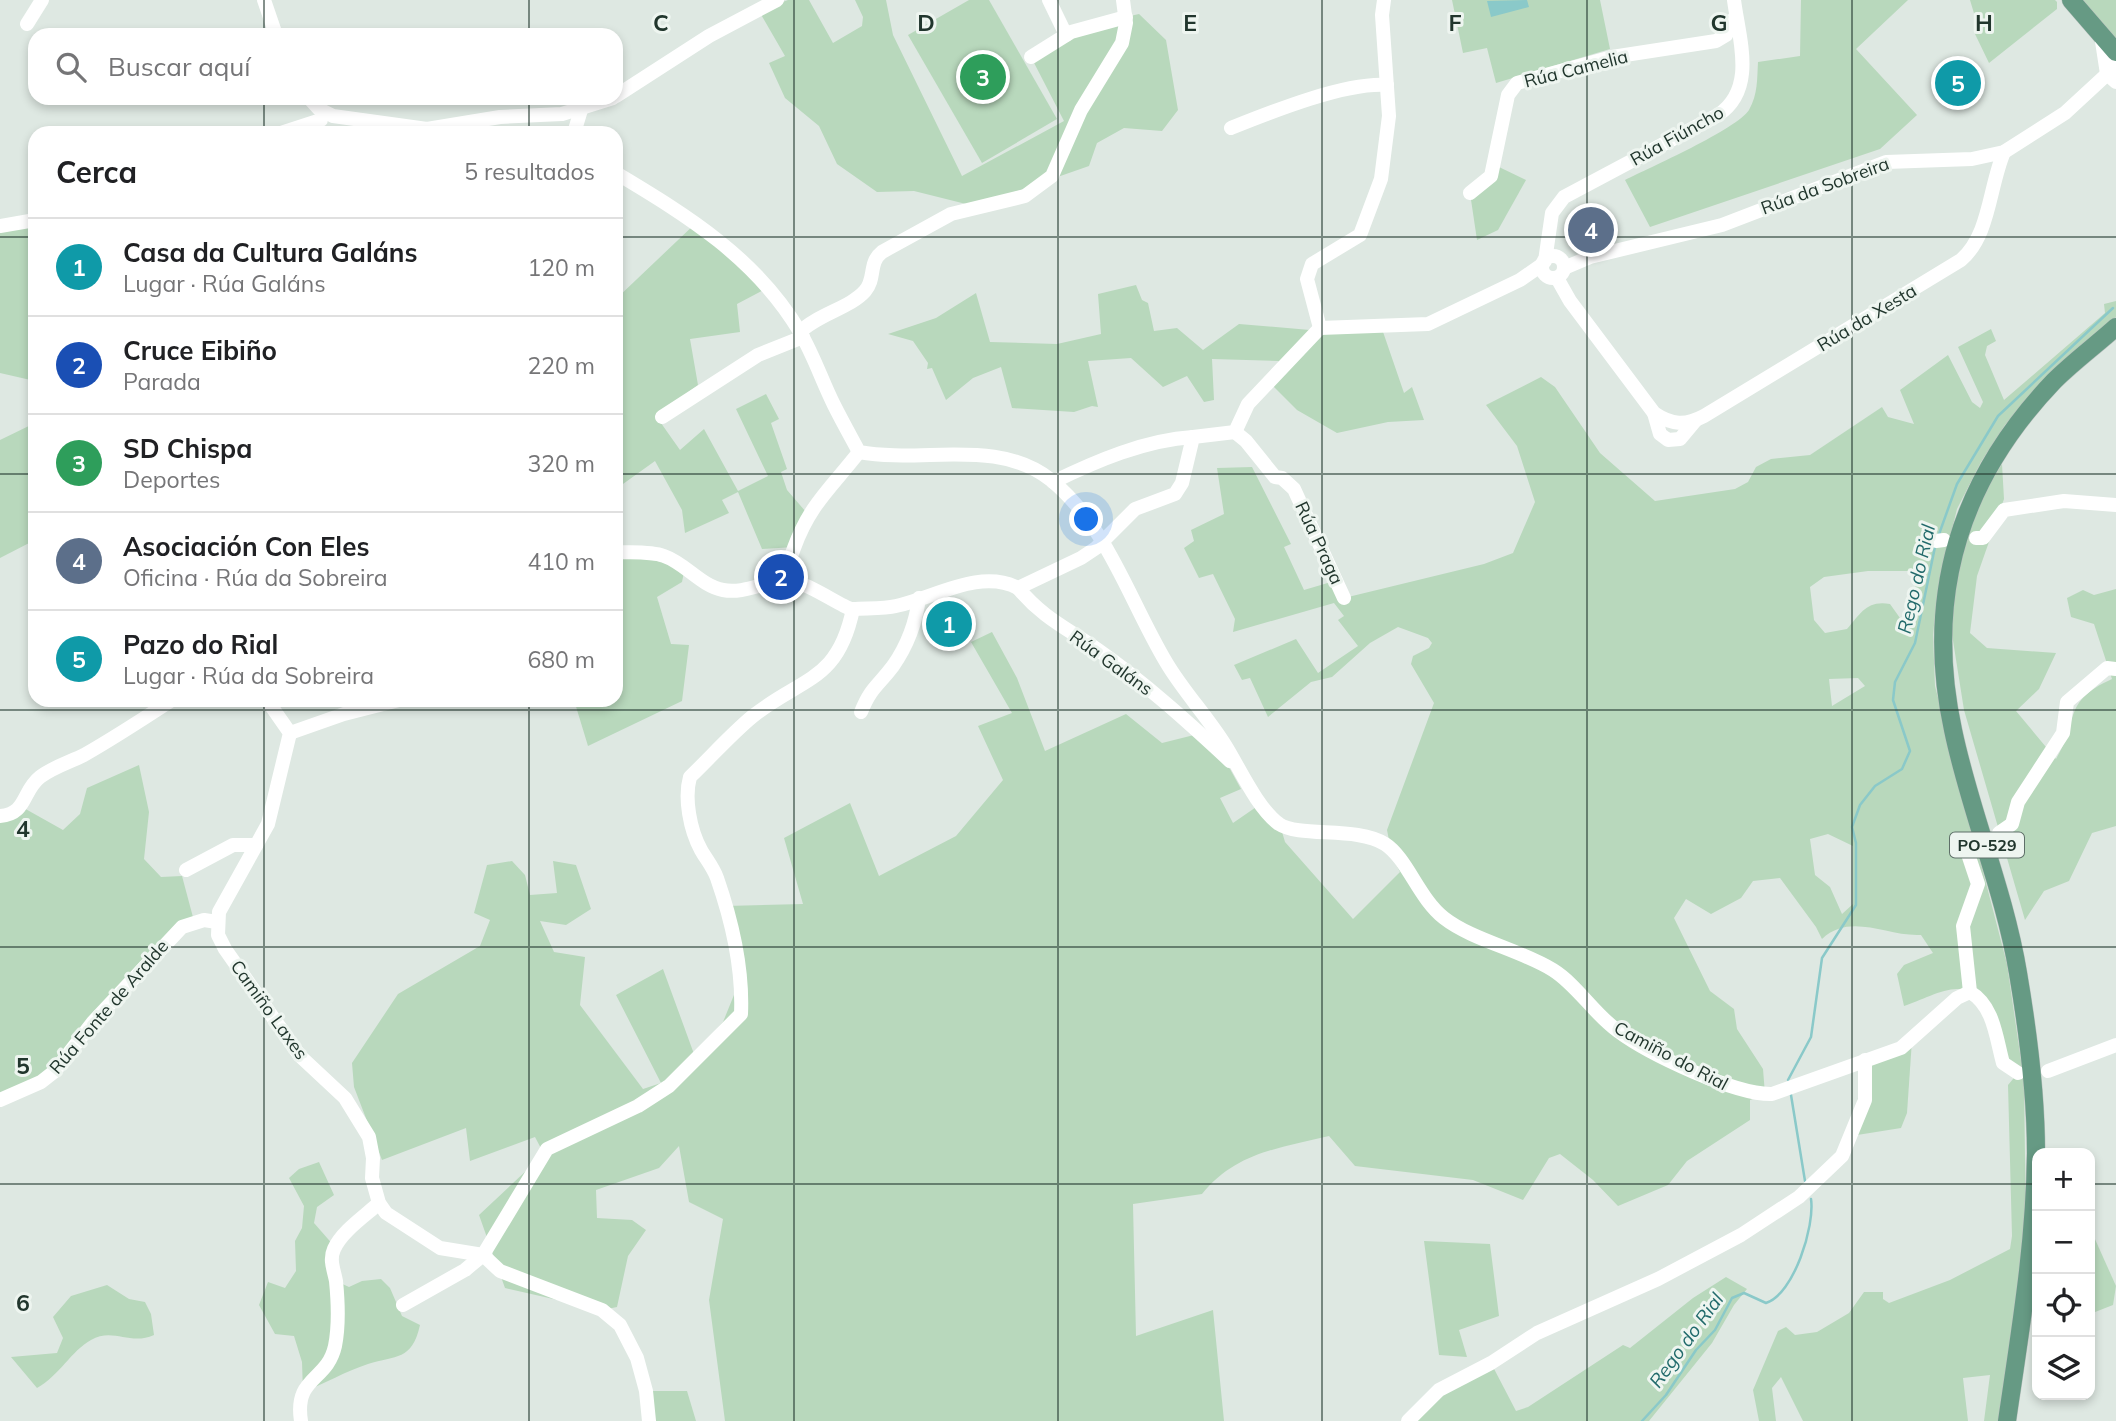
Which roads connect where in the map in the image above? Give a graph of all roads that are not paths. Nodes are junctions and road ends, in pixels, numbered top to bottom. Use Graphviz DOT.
graph roads {
  1 [pos="41,0"];
  2 [pos="264,0"];
  3 [pos="777,0"];
  4 [pos="1049,0"];
  5 [pos="1124,0"];
  6 [pos="1384,0"];
  7 [pos="2071,0"];
  8 [pos="1735,7"];
  9 [pos="1126,17"];
  10 [pos="27,24"];
  11 [pos="274,28"];
  12 [pos="2101,34"];
  13 [pos="1066,35"];
  14 [pos="1727,40"];
  15 [pos="2116,52"];
  16 [pos="1031,57"];
  17 [pos="2114,77"];
  18 [pos="1387,85"];
  19 [pos="623,92"];
  20 [pos="313,105"];
  21 [pos="594,105"];
  22 [pos="581,110"];
  23 [pos="562,114"];
  24 [pos="321,121"];
  25 [pos="405,126"];
  26 [pos="445,126"];
  27 [pos="570,126"];
  28 [pos="576,126"];
  29 [pos="1231,128"];
  30 [pos="2004,152"];
  31 [pos="1972,159"];
  32 [pos="623,177"];
  33 [pos="1993,178"];
  34 [pos="1471,193"];
  35 [pos="28,221"];
  36 [pos="0,226"];
  37 [pos="1553,268"];
  38 [pos="2116,327"];
  39 [pos="1320,328"];
  40 [pos="802,334"];
  41 [pos="662,417"];
  42 [pos="1235,432"];
  43 [pos="1193,437"];
  44 [pos="859,452"];
  45 [pos="1053,482"];
  46 [pos="2116,505"];
  47 [pos="1976,538"];
  48 [pos="1103,540"];
  49 [pos="623,552"];
  50 [pos="785,580"];
  51 [pos="1018,588"];
  52 [pos="919,598"];
  53 [pos="1344,598"];
  54 [pos="853,609"];
  55 [pos="2116,669"];
  56 [pos="162,707"];
  57 [pos="272,707"];
  58 [pos="372,707"];
  59 [pos="861,712"];
  60 [pos="290,733"];
  61 [pos="1211,735"];
  62 [pos="0,816"];
  63 [pos="1999,832"];
  64 [pos="1970,839"];
  65 [pos="256,845"];
  66 [pos="186,870"];
  67 [pos="217,922"];
  68 [pos="1970,992"];
  69 [pos="2116,1045"];
  70 [pos="1865,1060"];
  71 [pos="2048,1071"];
  72 [pos="2018,1073"];
  73 [pos="0,1100"];
  74 [pos="379,1203"];
  75 [pos="483,1255"];
  76 [pos="403,1305"];
  77 [pos="301,1421"];
  78 [pos="649,1421"];
  79 [pos="1408,1421"];
  80 [pos="2007,1421"];
  1 -- 10 [label="street"];
  2 -- 11 [label="street"];
  3 -- 19 [label="street"];
  4 -- 13 [label="street"];
  5 -- 9 [label="street"];
  6 -- 18 [label="street"];
  7 -- 12 [label="main road"];
  8 -- 14 [label="street, Rúa Fiúncho"];
  9 -- 13 [label="street"];
  9 -- 40 [label="street"];
  12 -- 15 [label="main road"];
  12 -- 17 [label="street, Rúa da Sobreira"];
  13 -- 16 [label="street"];
  14 -- 34 [label="street, Rúa Camelia"];
  14 -- 37 [label="street, Rúa Fiúncho"];
  17 -- 30 [label="street, Rúa da Sobreira"];
  18 -- 29 [label="street"];
  18 -- 39 [label="street"];
  20 -- 24 [label="street"];
  21 -- 22 [label="street"];
  22 -- 23 [label="street"];
  22 -- 28 [label="street"];
  23 -- 26 [label="street"];
  23 -- 27 [label="street"];
  24 -- 25 [label="street"];
  30 -- 31 [label="street, Rúa da Sobreira"];
  30 -- 33 [label="street, Rúa da Xesta"];
  31 -- 33 [label="street"];
  31 -- 37 [label="street, Rúa da Sobreira"];
  32 -- 40 [label="street"];
  33 -- 37 [label="street, Rúa da Xesta"];
  35 -- 36 [label="street"];
  37 -- 39 [label="street"];
  38 -- 80 [label="main road, PO-529"];
  39 -- 42 [label="street"];
  40 -- 41 [label="street"];
  40 -- 44 [label="street"];
  42 -- 43 [label="street"];
  42 -- 53 [label="street, Rúa Praga"];
  43 -- 45 [label="street"];
  43 -- 48 [label="street"];
  44 -- 45 [label="street"];
  44 -- 50 [label="street"];
  45 -- 48 [label="street"];
  46 -- 47 [label="street"];
  48 -- 51 [label="street"];
  48 -- 61 [label="street"];
  49 -- 50 [label="street"];
  50 -- 54 [label="street"];
  51 -- 52 [label="street"];
  51 -- 61 [label="street, Rúa Galáns"];
  52 -- 54 [label="street"];
  52 -- 59 [label="street"];
  54 -- 75 [label="street"];
  55 -- 63 [label="street"];
  56 -- 62 [label="street"];
  57 -- 60 [label="street"];
  58 -- 60 [label="street"];
  60 -- 65 [label="street"];
  61 -- 70 [label="street, Camiño do Rial"];
  64 -- 68 [label="street"];
  65 -- 66 [label="street"];
  65 -- 67 [label="street"];
  67 -- 73 [label="street, Rúa Fonte de Aralde"];
  67 -- 74 [label="street, Camiño Laxes"];
  68 -- 70 [label="street, Camiño do Rial"];
  68 -- 72 [label="street"];
  69 -- 71 [label="street"];
  70 -- 79 [label="street"];
  74 -- 75 [label="street"];
  74 -- 77 [label="street"];
  75 -- 76 [label="street"];
  75 -- 78 [label="street"];
}
